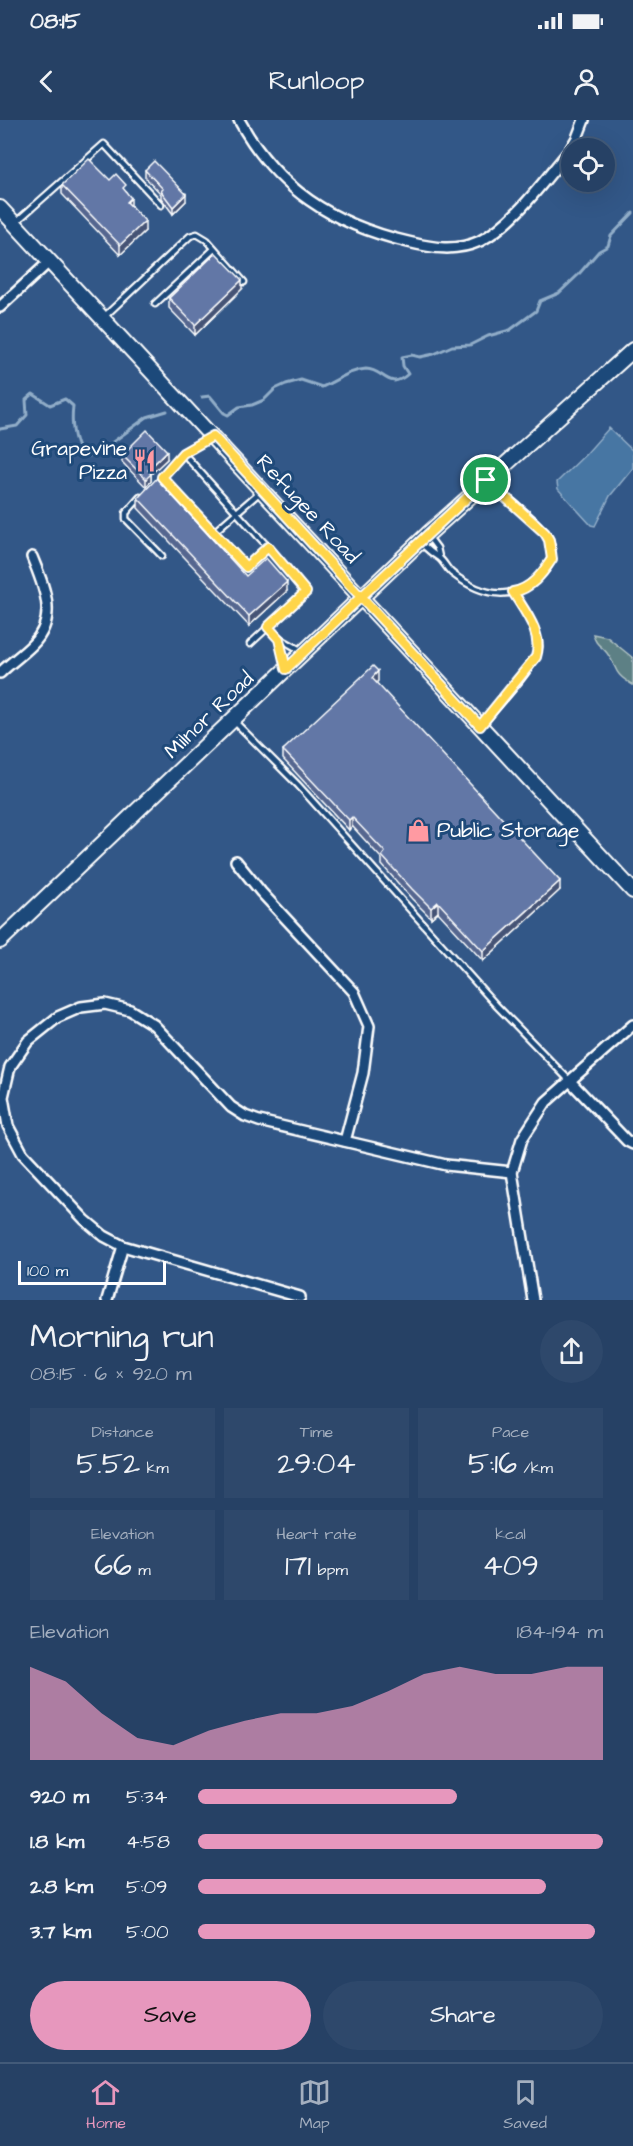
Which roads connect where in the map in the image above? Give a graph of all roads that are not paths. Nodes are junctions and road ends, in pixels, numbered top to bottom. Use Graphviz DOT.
graph roads {
  1 [pos="239,120"];
  2 [pos="584,120"];
  3 [pos="161,206"];
  4 [pos="0,208"];
  5 [pos="14,223"];
  6 [pos="214,249"];
  7 [pos="49,262"];
  8 [pos="244,282"];
  9 [pos="155,304"];
  10 [pos="0,307"];
  11 [pos="102,319"];
  12 [pos="633,350"];
  13 [pos="213,436"];
  14 [pos="183,453"];
  15 [pos="162,477"];
  16 [pos="486,480"];
  17 [pos="154,484"];
  18 [pos="262,490"];
  19 [pos="146,492"];
  20 [pos="237,511"];
  21 [pos="213,532"];
  22 [pos="424,538"];
  23 [pos="268,547"];
  24 [pos="162,556"];
  25 [pos="32,557"];
  26 [pos="439,557"];
  27 [pos="513,592"];
  28 [pos="361,597"];
  29 [pos="268,627"];
  30 [pos="279,639"];
  31 [pos="250,644"];
  32 [pos="303,652"];
  33 [pos="286,669"];
  34 [pos="0,673"];
  35 [pos="234,720"];
  36 [pos="480,726"];
  37 [pos="236,861"];
  38 [pos="633,891"];
  39 [pos="0,941"];
  40 [pos="633,1025"];
  41 [pos="570,1081"];
  42 [pos="345,1141"];
  43 [pos="633,1144"];
  44 [pos="512,1172"];
  45 [pos="123,1246"];
  46 [pos="300,1297"];
  47 [pos="107,1300"];
  48 [pos="532,1300"];
  1 -- 2 [label="street"];
  3 -- 5 [label="lane"];
  4 -- 5 [label="main road, Refugee Road"];
  5 -- 7 [label="main road, Refugee Road"];
  6 -- 8 [label="lane"];
  6 -- 9 [label="lane"];
  6 -- 11 [label="lane"];
  7 -- 10 [label="street"];
  7 -- 11 [label="main road, Refugee Road"];
  11 -- 13 [label="main road, Refugee Road"];
  12 -- 16 [label="main road, Milnor Road"];
  13 -- 14 [label="lane"];
  13 -- 18 [label="main road, Refugee Road"];
  14 -- 15 [label="lane"];
  14 -- 20 [label="lane"];
  15 -- 17 [label="lane"];
  15 -- 21 [label="lane"];
  16 -- 22 [label="main road, Milnor Road"];
  16 -- 27 [label="lane"];
  18 -- 20 [label="lane"];
  18 -- 28 [label="main road, Refugee Road"];
  19 -- 24 [label="lane"];
  20 -- 21 [label="lane"];
  20 -- 23 [label="lane"];
  21 -- 23 [label="lane"];
  22 -- 26 [label="lane"];
  22 -- 26 [label="lane"];
  22 -- 28 [label="main road, Milnor Road"];
  23 -- 29 [label="lane"];
  25 -- 34 [label="street"];
  26 -- 27 [label="lane"];
  27 -- 36 [label="lane"];
  28 -- 32 [label="main road, Milnor Road"];
  28 -- 36 [label="main road, Refugee Road"];
  29 -- 30 [label="lane"];
  29 -- 31 [label="lane"];
  30 -- 32 [label="lane"];
  30 -- 33 [label="lane"];
  32 -- 33 [label="main road, Milnor Road"];
  33 -- 35 [label="main road, Milnor Road"];
  35 -- 39 [label="main road, Milnor Road"];
  35 -- 41 [label="lane"];
  36 -- 38 [label="main road, Refugee Road"];
  37 -- 42 [label="street"];
  40 -- 41 [label="street"];
  41 -- 43 [label="street"];
  41 -- 44 [label="street"];
  42 -- 44 [label="street"];
  42 -- 45 [label="street"];
  44 -- 48 [label="street"];
  45 -- 46 [label="street"];
  45 -- 47 [label="street"];
}
